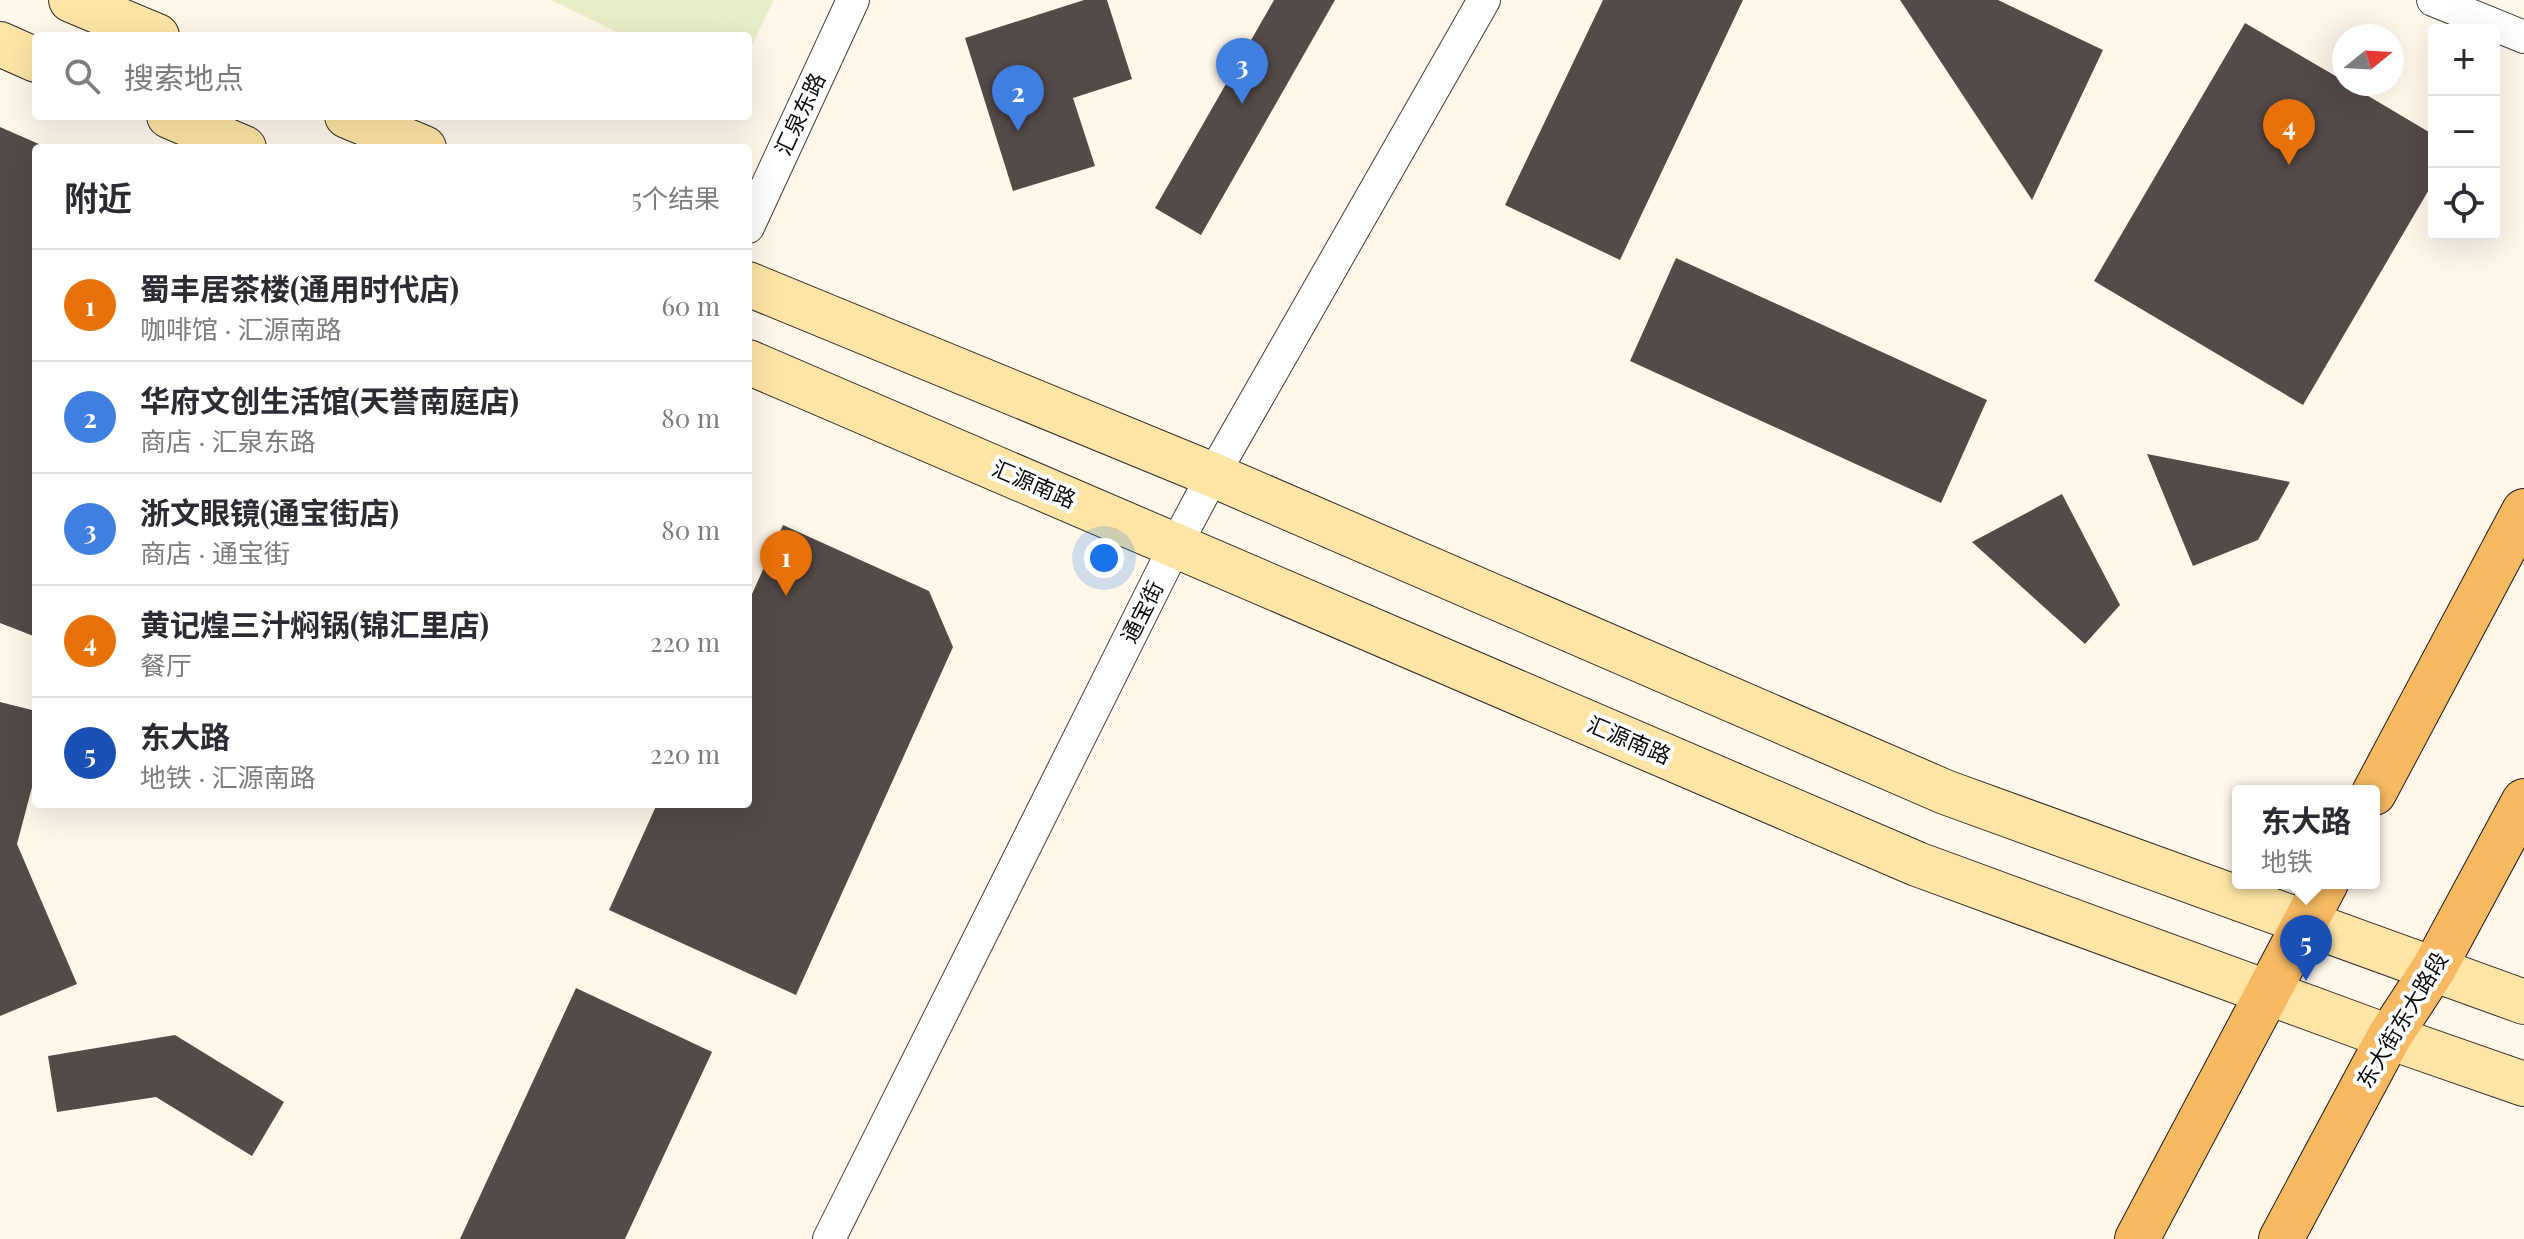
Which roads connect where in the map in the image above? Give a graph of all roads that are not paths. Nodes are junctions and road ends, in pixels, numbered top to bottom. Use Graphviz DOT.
graph roads {
  1 [pos="71,0"];
  2 [pos="853,0"];
  3 [pos="1484,0"];
  4 [pos="2433,0"];
  5 [pos="147,32"];
  6 [pos="2524,37"];
  7 [pos="0,44"];
  8 [pos="32,58"];
  9 [pos="178,120"];
  10 [pos="357,120"];
  11 [pos="235,144"];
  12 [pos="414,144"];
  13 [pos="752,218"];
  14 [pos="752,286"];
  15 [pos="752,364"];
  16 [pos="1213,475"];
  17 [pos="2524,511"];
  18 [pos="1176,545"];
  19 [pos="2378,785"];
  20 [pos="2524,801"];
  21 [pos="2323,889"];
  22 [pos="2305,923"];
  23 [pos="2434,968"];
  24 [pos="2268,992"];
  25 [pos="2524,1002"];
  26 [pos="2389,1037"];
  27 [pos="2524,1084"];
  28 [pos="829,1239"];
  29 [pos="2137,1239"];
  30 [pos="2281,1239"];
  1 -- 5 [label="street"];
  2 -- 13 [label="street, 汇泉东路"];
  3 -- 16 [label="street, 通宝街"];
  4 -- 6 [label="street"];
  7 -- 8 [label="street"];
  9 -- 11 [label="street"];
  10 -- 12 [label="street"];
  14 -- 16 [label="street"];
  15 -- 18 [label="street, 汇源南路"];
  16 -- 18 [label="street, 通宝街"];
  16 -- 22 [label="street"];
  17 -- 19 [label="main road"];
  18 -- 24 [label="street, 汇源南路"];
  18 -- 28 [label="street, 通宝街"];
  20 -- 23 [label="main road, 东大街东大路段"];
  21 -- 22 [label="main road"];
  22 -- 23 [label="street"];
  22 -- 24 [label="main road"];
  23 -- 25 [label="street"];
  23 -- 26 [label="main road, 东大街东大路段"];
  24 -- 26 [label="street, 汇源南路"];
  24 -- 29 [label="main road"];
  26 -- 27 [label="street, 汇源南路"];
  26 -- 30 [label="main road, 东大街东大路段"];
}
